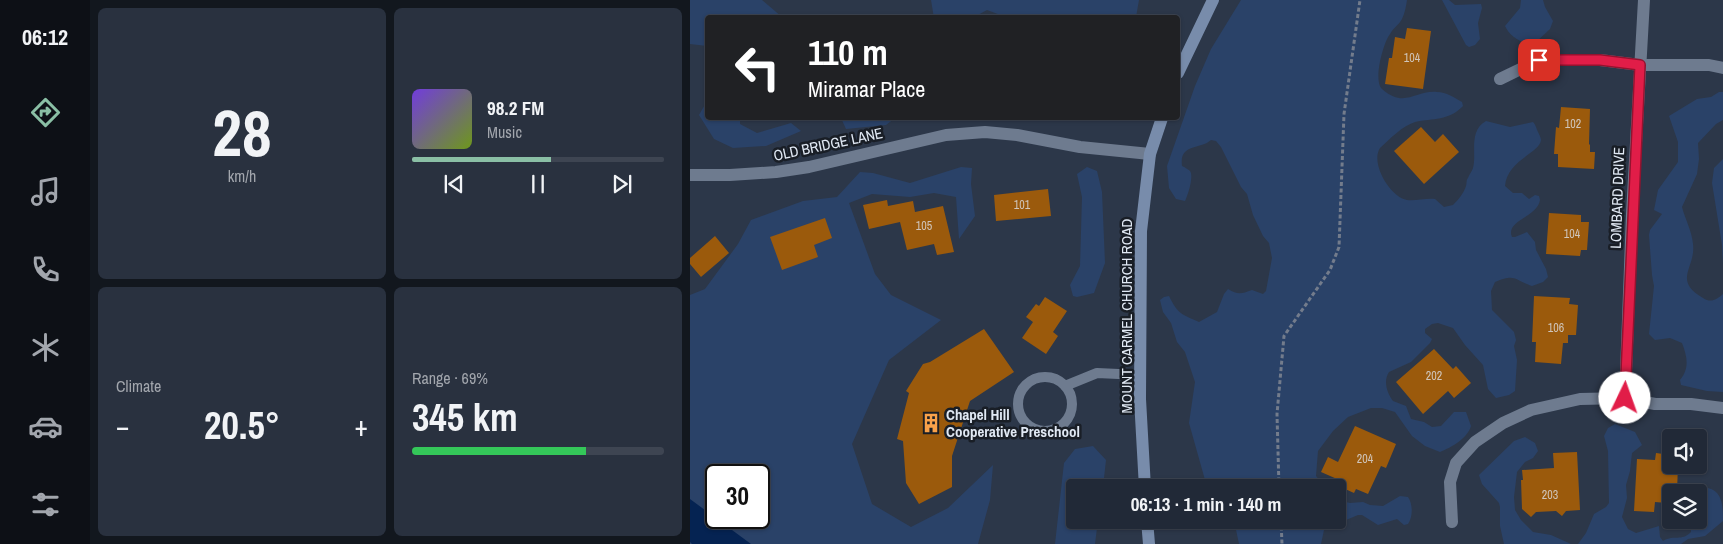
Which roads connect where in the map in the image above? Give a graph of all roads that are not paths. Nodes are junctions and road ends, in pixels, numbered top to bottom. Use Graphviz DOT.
graph roads {
  1 [pos="1213,0"];
  2 [pos="1644,0"];
  3 [pos="1640,65"];
  4 [pos="1180,68"];
  5 [pos="1723,68"];
  6 [pos="1500,79"];
  7 [pos="1161,120"];
  8 [pos="1150,154"];
  9 [pos="690,175"];
  10 [pos="1140,375"];
  11 [pos="1065,386"];
  12 [pos="1625,398"];
  13 [pos="1723,408"];
  14 [pos="1145,479"];
  15 [pos="1452,522"];
  16 [pos="1148,529"];
  17 [pos="1149,544"];
  1 -- 4 [label="main road"];
  2 -- 3 [label="street, LOMBARD DRIVE"];
  3 -- 5 [label="street"];
  3 -- 6 [label="street"];
  3 -- 12 [label="street, LOMBARD DRIVE"];
  7 -- 8 [label="main road, MOUNT CARMEL CHURCH ROAD"];
  8 -- 9 [label="street, OLD BRIDGE LANE"];
  8 -- 10 [label="main road, MOUNT CARMEL CHURCH ROAD"];
  10 -- 11 [label="lane"];
  10 -- 14 [label="main road, MOUNT CARMEL CHURCH ROAD"];
  11 -- 11 [label="lane"];
  12 -- 13 [label="street"];
  12 -- 15 [label="street"];
  16 -- 17 [label="main road"];
}
